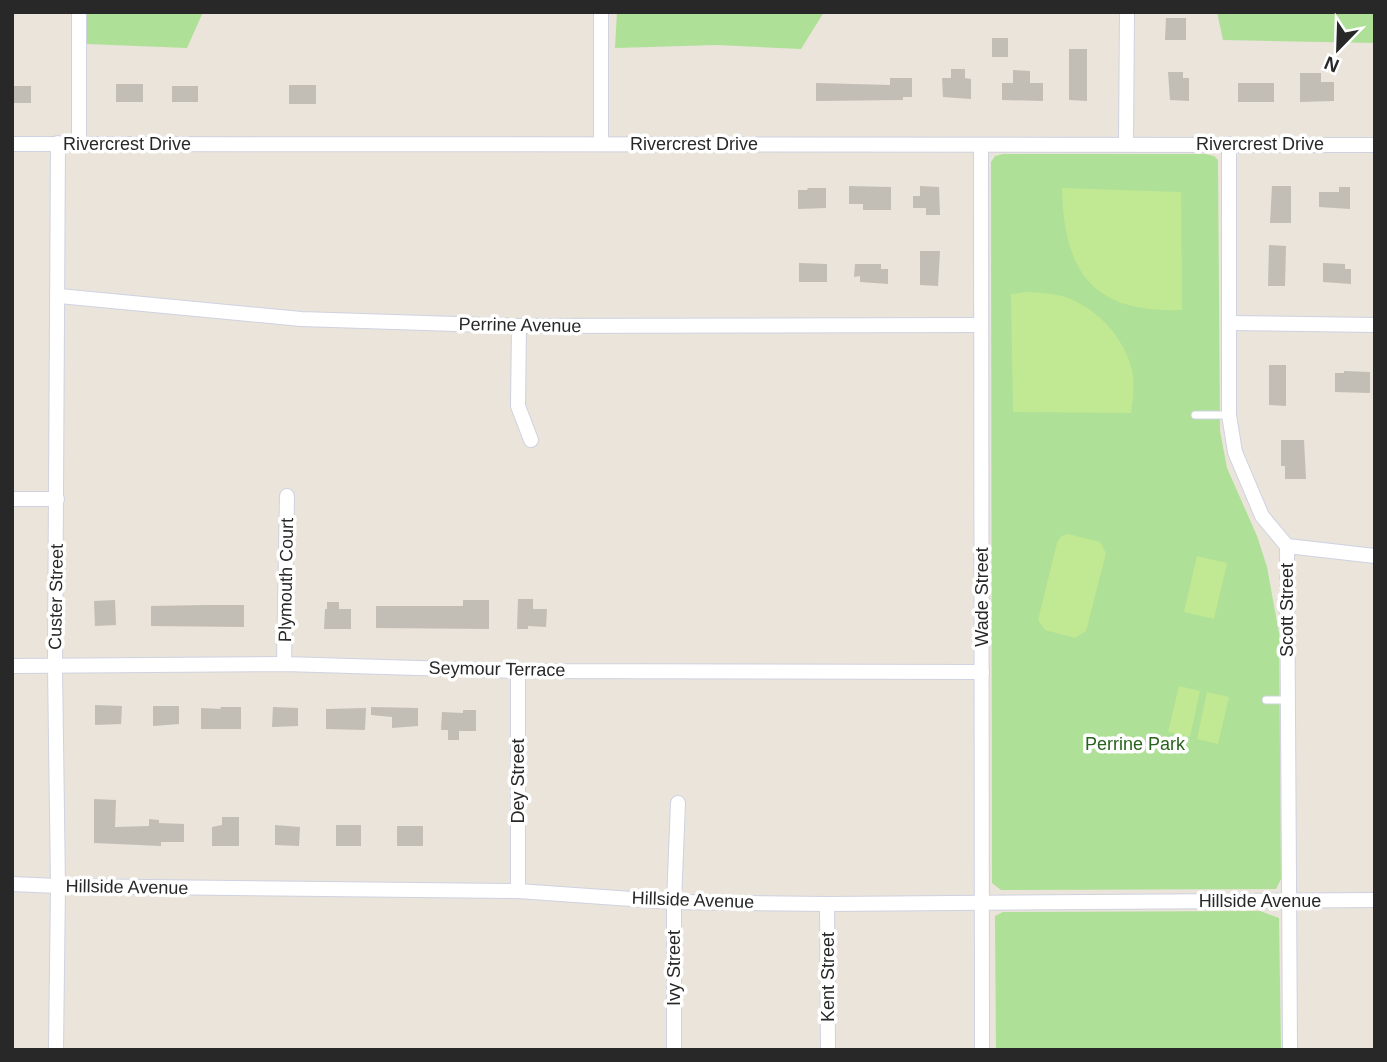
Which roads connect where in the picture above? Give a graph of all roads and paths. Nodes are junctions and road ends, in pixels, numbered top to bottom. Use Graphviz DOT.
graph roads {
  1 [pos="79,12"];
  2 [pos="601,12"];
  3 [pos="1127,12"];
  4 [pos="58,143"];
  5 [pos="79,143"];
  6 [pos="1126,143"];
  7 [pos="12,144"];
  8 [pos="601,144"];
  9 [pos="1229,144"];
  10 [pos="981,145"];
  11 [pos="1375,145"];
  12 [pos="59,296"];
  13 [pos="1229,323"];
  14 [pos="981,325"];
  15 [pos="1375,325"];
  16 [pos="519,326"];
  17 [pos="1195,415"];
  18 [pos="1229,415"];
  19 [pos="531,440"];
  20 [pos="288,496"];
  21 [pos="12,499"];
  22 [pos="57,499"];
  23 [pos="1287,546"];
  24 [pos="1375,556"];
  25 [pos="284,664"];
  26 [pos="12,666"];
  27 [pos="55,667"];
  28 [pos="518,671"];
  29 [pos="982,671"];
  30 [pos="1266,700"];
  31 [pos="1287,700"];
  32 [pos="678,803"];
  33 [pos="12,884"];
  34 [pos="58,887"];
  35 [pos="519,891"];
  36 [pos="1375,900"];
  37 [pos="1290,901"];
  38 [pos="674,902"];
  39 [pos="980,902"];
  40 [pos="827,904"];
  41 [pos="56,1050"];
  42 [pos="674,1050"];
  43 [pos="828,1050"];
  44 [pos="982,1050"];
  45 [pos="1290,1050"];
  1 -- 5 [label="street"];
  2 -- 8 [label="street"];
  3 -- 6 [label="street"];
  4 -- 5 [label="street, Rivercrest Drive"];
  4 -- 7 [label="street, Rivercrest Drive"];
  4 -- 12 [label="street, Custer Street"];
  5 -- 8 [label="street, Rivercrest Drive"];
  6 -- 9 [label="street, Rivercrest Drive"];
  6 -- 10 [label="street, Rivercrest Drive"];
  8 -- 10 [label="street, Rivercrest Drive"];
  9 -- 11 [label="street, Rivercrest Drive"];
  9 -- 13 [label="street, Scott Street"];
  10 -- 14 [label="street, Wade Street"];
  12 -- 16 [label="street, Perrine Avenue"];
  12 -- 22 [label="street, Custer Street"];
  13 -- 15 [label="street"];
  13 -- 18 [label="street, Scott Street"];
  14 -- 16 [label="street, Perrine Avenue"];
  14 -- 29 [label="street, Wade Street"];
  16 -- 19 [label="street"];
  17 -- 18 [label="lane"];
  18 -- 23 [label="street, Scott Street"];
  20 -- 25 [label="street, Plymouth Court"];
  21 -- 22 [label="street"];
  22 -- 27 [label="street, Custer Street"];
  23 -- 24 [label="street"];
  23 -- 31 [label="street, Scott Street"];
  25 -- 27 [label="street, Seymour Terrace"];
  25 -- 28 [label="street, Seymour Terrace"];
  26 -- 27 [label="street, Seymour Terrace"];
  27 -- 34 [label="street, Custer Street"];
  28 -- 29 [label="street, Seymour Terrace"];
  28 -- 35 [label="street, Dey Street"];
  29 -- 39 [label="street, Wade Street"];
  30 -- 31 [label="lane"];
  31 -- 37 [label="street, Scott Street"];
  32 -- 38 [label="street, Ivy Street"];
  33 -- 34 [label="street, Hillside Avenue"];
  34 -- 35 [label="street, Hillside Avenue"];
  34 -- 41 [label="street, Custer Street"];
  35 -- 38 [label="street, Hillside Avenue"];
  36 -- 37 [label="street, Hillside Avenue"];
  37 -- 39 [label="street, Hillside Avenue"];
  37 -- 45 [label="street, Scott Street"];
  38 -- 40 [label="street, Hillside Avenue"];
  38 -- 42 [label="street, Ivy Street"];
  39 -- 40 [label="street, Hillside Avenue"];
  39 -- 44 [label="street, Wade Street"];
  40 -- 43 [label="street, Kent Street"];
}
